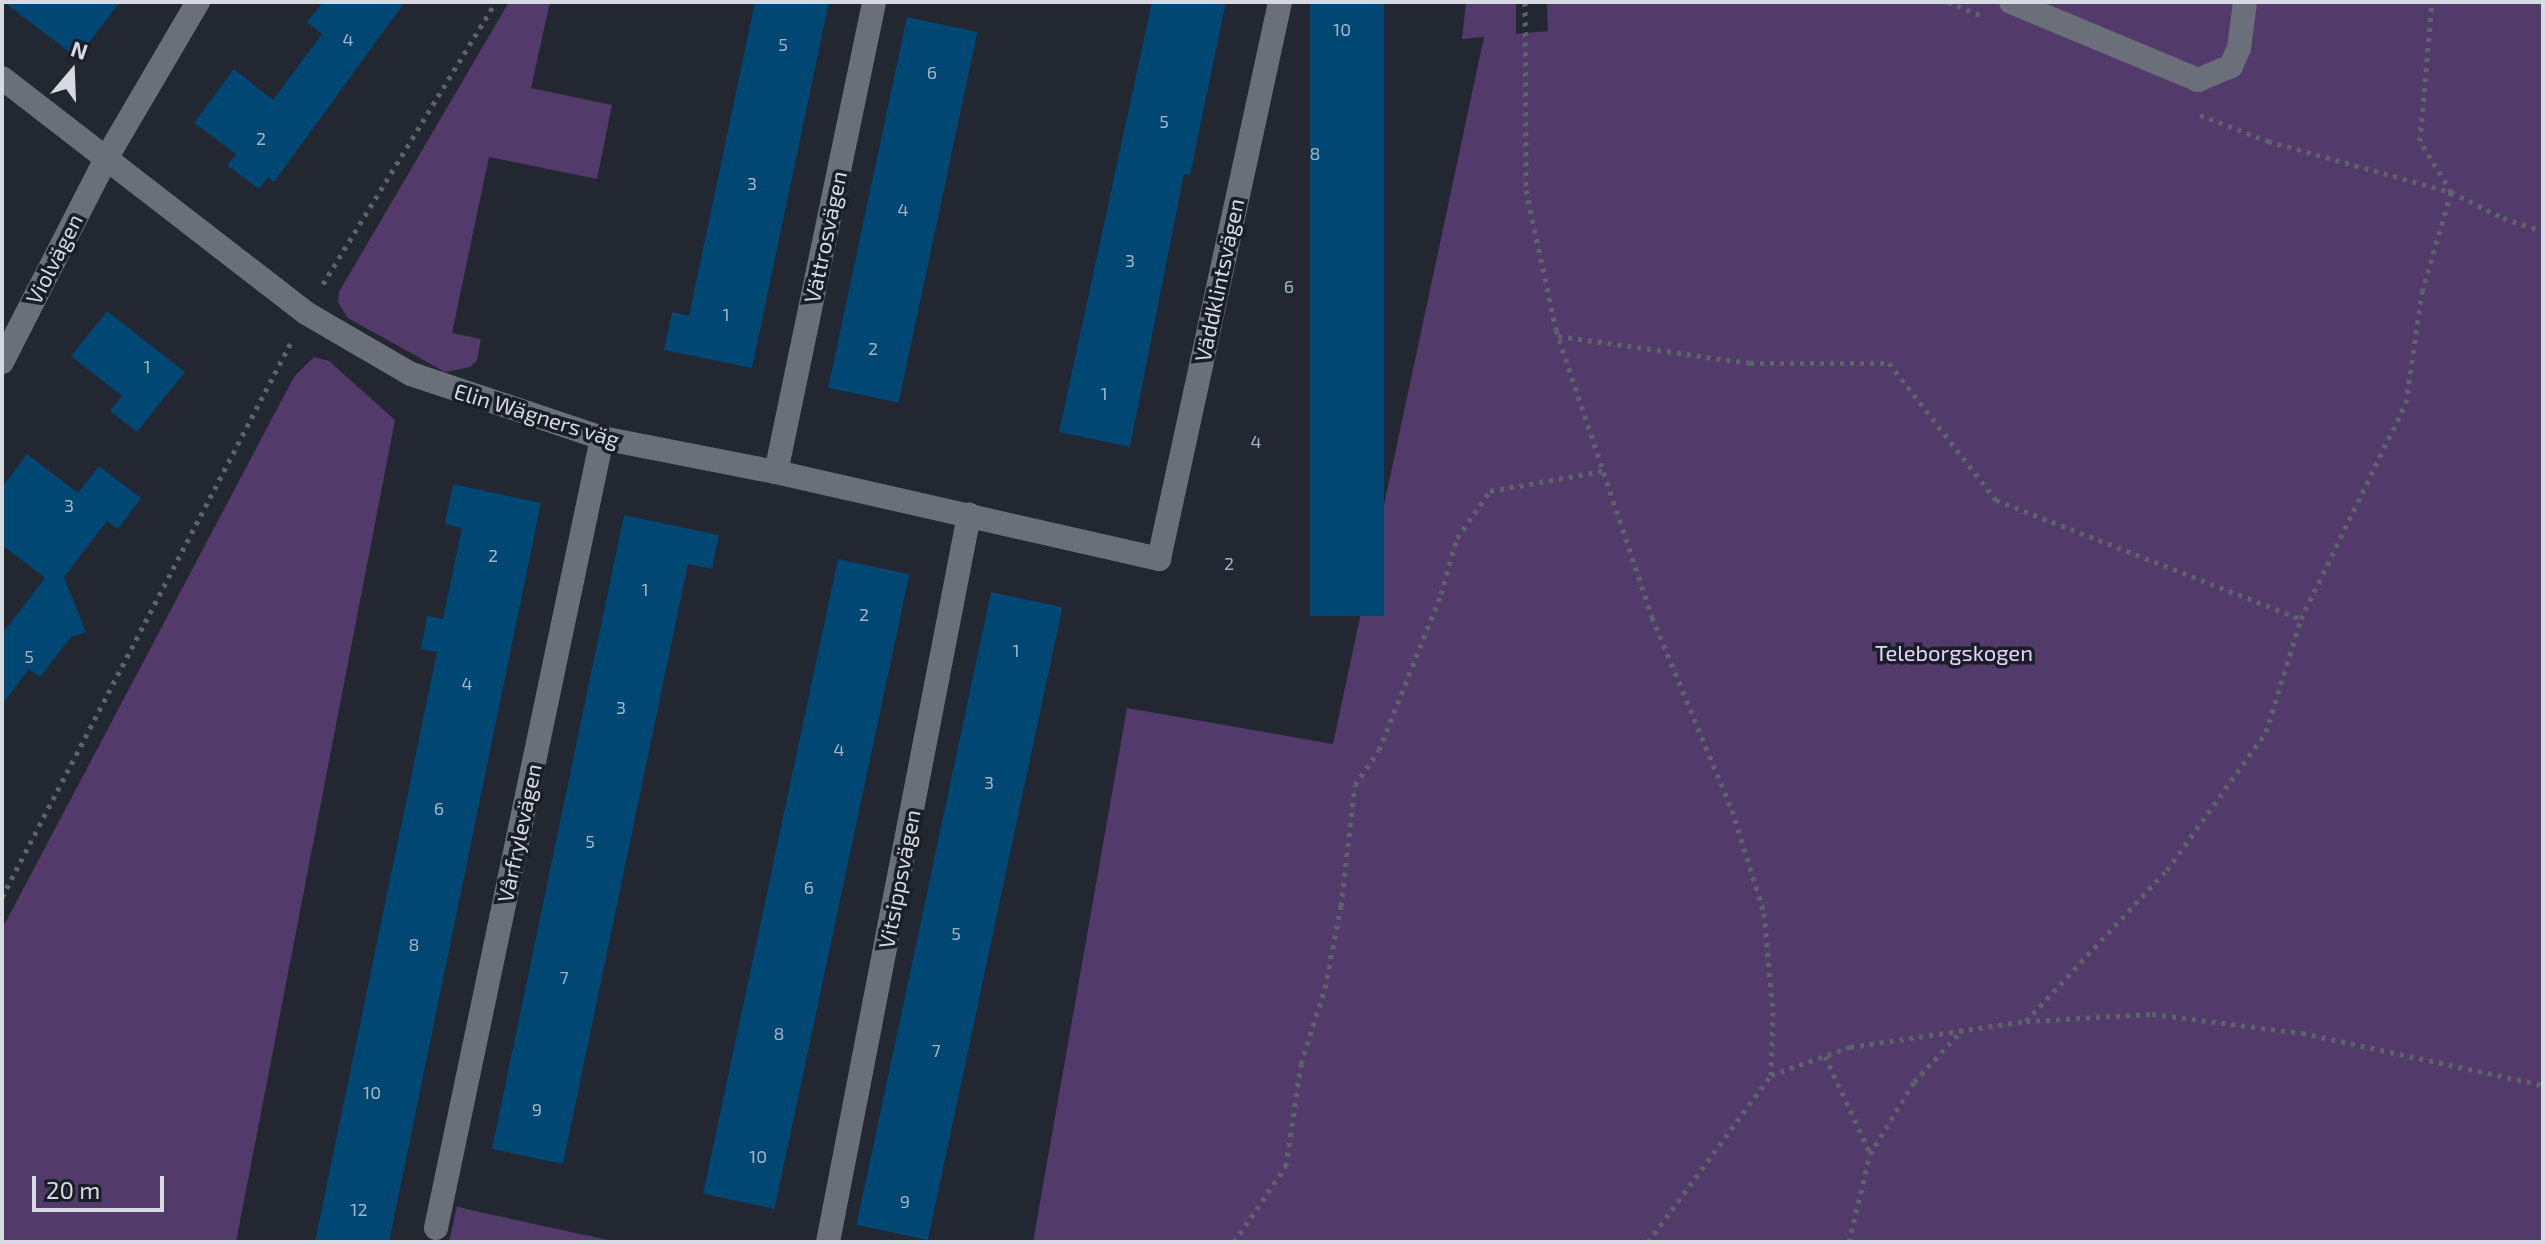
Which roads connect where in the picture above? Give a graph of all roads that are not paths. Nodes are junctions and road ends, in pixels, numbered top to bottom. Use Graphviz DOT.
graph roads {
  1 [pos="198,2"];
  2 [pos="874,2"];
  3 [pos="1280,2"];
  4 [pos="2011,2"];
  5 [pos="2245,2"];
  6 [pos="2,78"];
  7 [pos="107,157"];
  8 [pos="2,362"];
  9 [pos="602,438"];
  10 [pos="776,472"];
  11 [pos="969,515"];
  12 [pos="1159,559"];
  13 [pos="436,1228"];
  14 [pos="828,1242"];
  1 -- 7 [label="street, Violvägen"];
  2 -- 10 [label="street, Vättrosvägen"];
  3 -- 12 [label="street, Väddklintsvägen"];
  4 -- 5 [label="street"];
  6 -- 7 [label="street, Elin Wägners väg"];
  7 -- 8 [label="street, Violvägen"];
  7 -- 9 [label="street, Elin Wägners väg"];
  9 -- 10 [label="street, Elin Wägners väg"];
  9 -- 13 [label="street, Vårfrylevägen"];
  10 -- 11 [label="street, Elin Wägners väg"];
  11 -- 12 [label="street, Elin Wägners väg"];
  11 -- 14 [label="street, Vitsippsvägen"];
}
